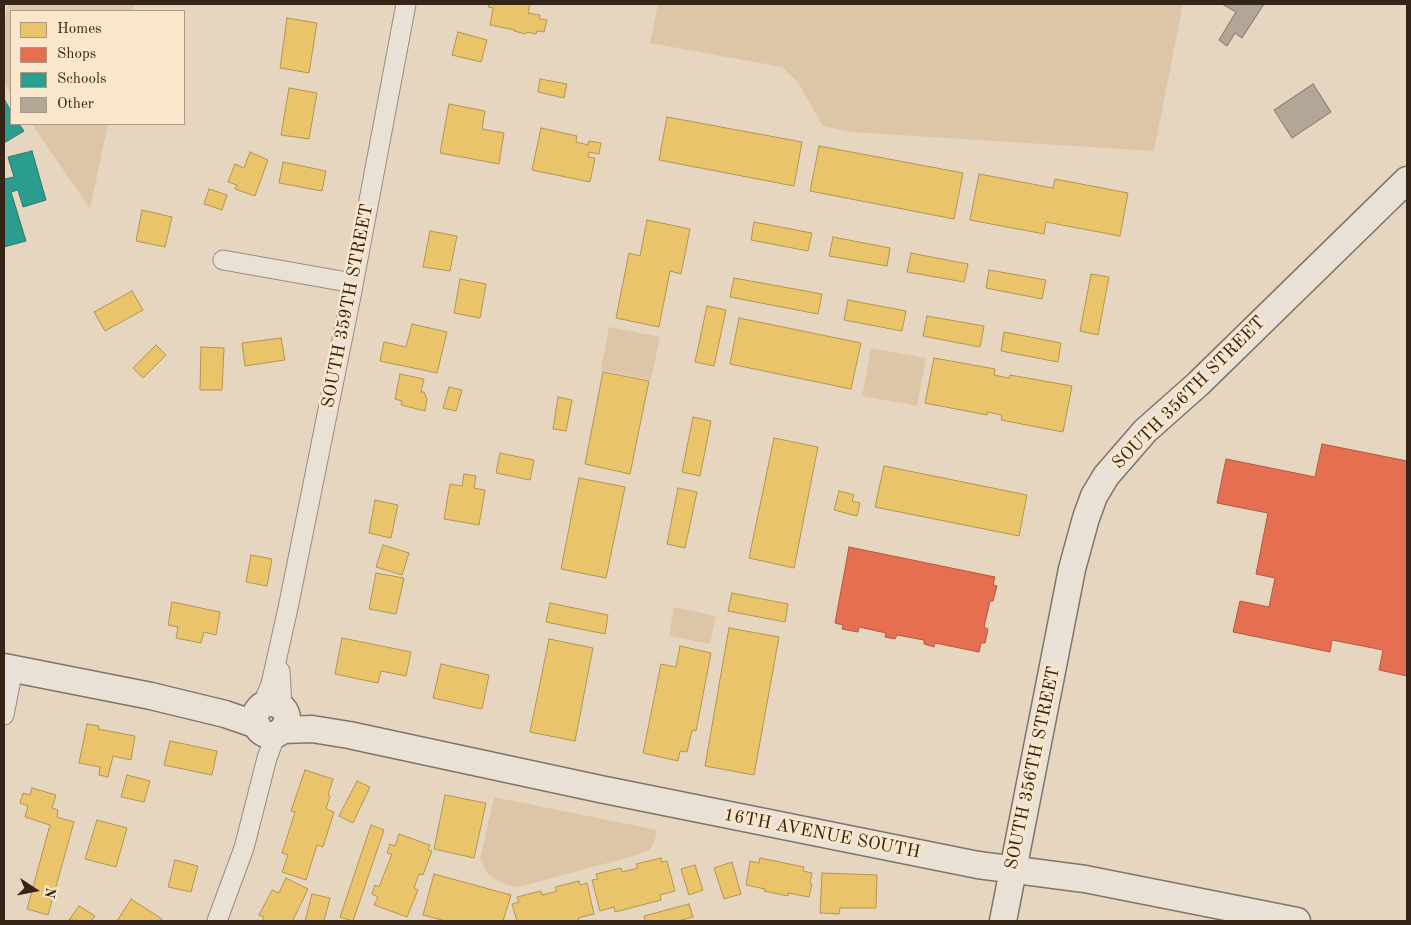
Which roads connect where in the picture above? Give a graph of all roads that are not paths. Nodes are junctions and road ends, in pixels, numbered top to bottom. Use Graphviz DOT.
graph roads {
  1 [pos="406,4"];
  2 [pos="1407,180"];
  3 [pos="224,260"];
  4 [pos="353,283"];
  5 [pos="8,668"];
  6 [pos="4,715"];
  7 [pos="271,719"];
  8 [pos="1012,869"];
  9 [pos="217,921"];
  10 [pos="1003,921"];
  11 [pos="1297,921"];
  1 -- 4 [label="street, SOUTH 359TH STREET"];
  2 -- 8 [label="main road, SOUTH 356TH STREET"];
  3 -- 4 [label="street"];
  4 -- 7 [label="street, SOUTH 359TH STREET"];
  5 -- 6 [label="street"];
  5 -- 7 [label="main road, 16TH AVENUE SOUTH"];
  7 -- 8 [label="main road, 16TH AVENUE SOUTH"];
  7 -- 9 [label="street, SOUTH 359TH STREET"];
  8 -- 10 [label="main road, SOUTH 356TH STREET"];
  8 -- 11 [label="main road, 16TH AVENUE SOUTH"];
}
